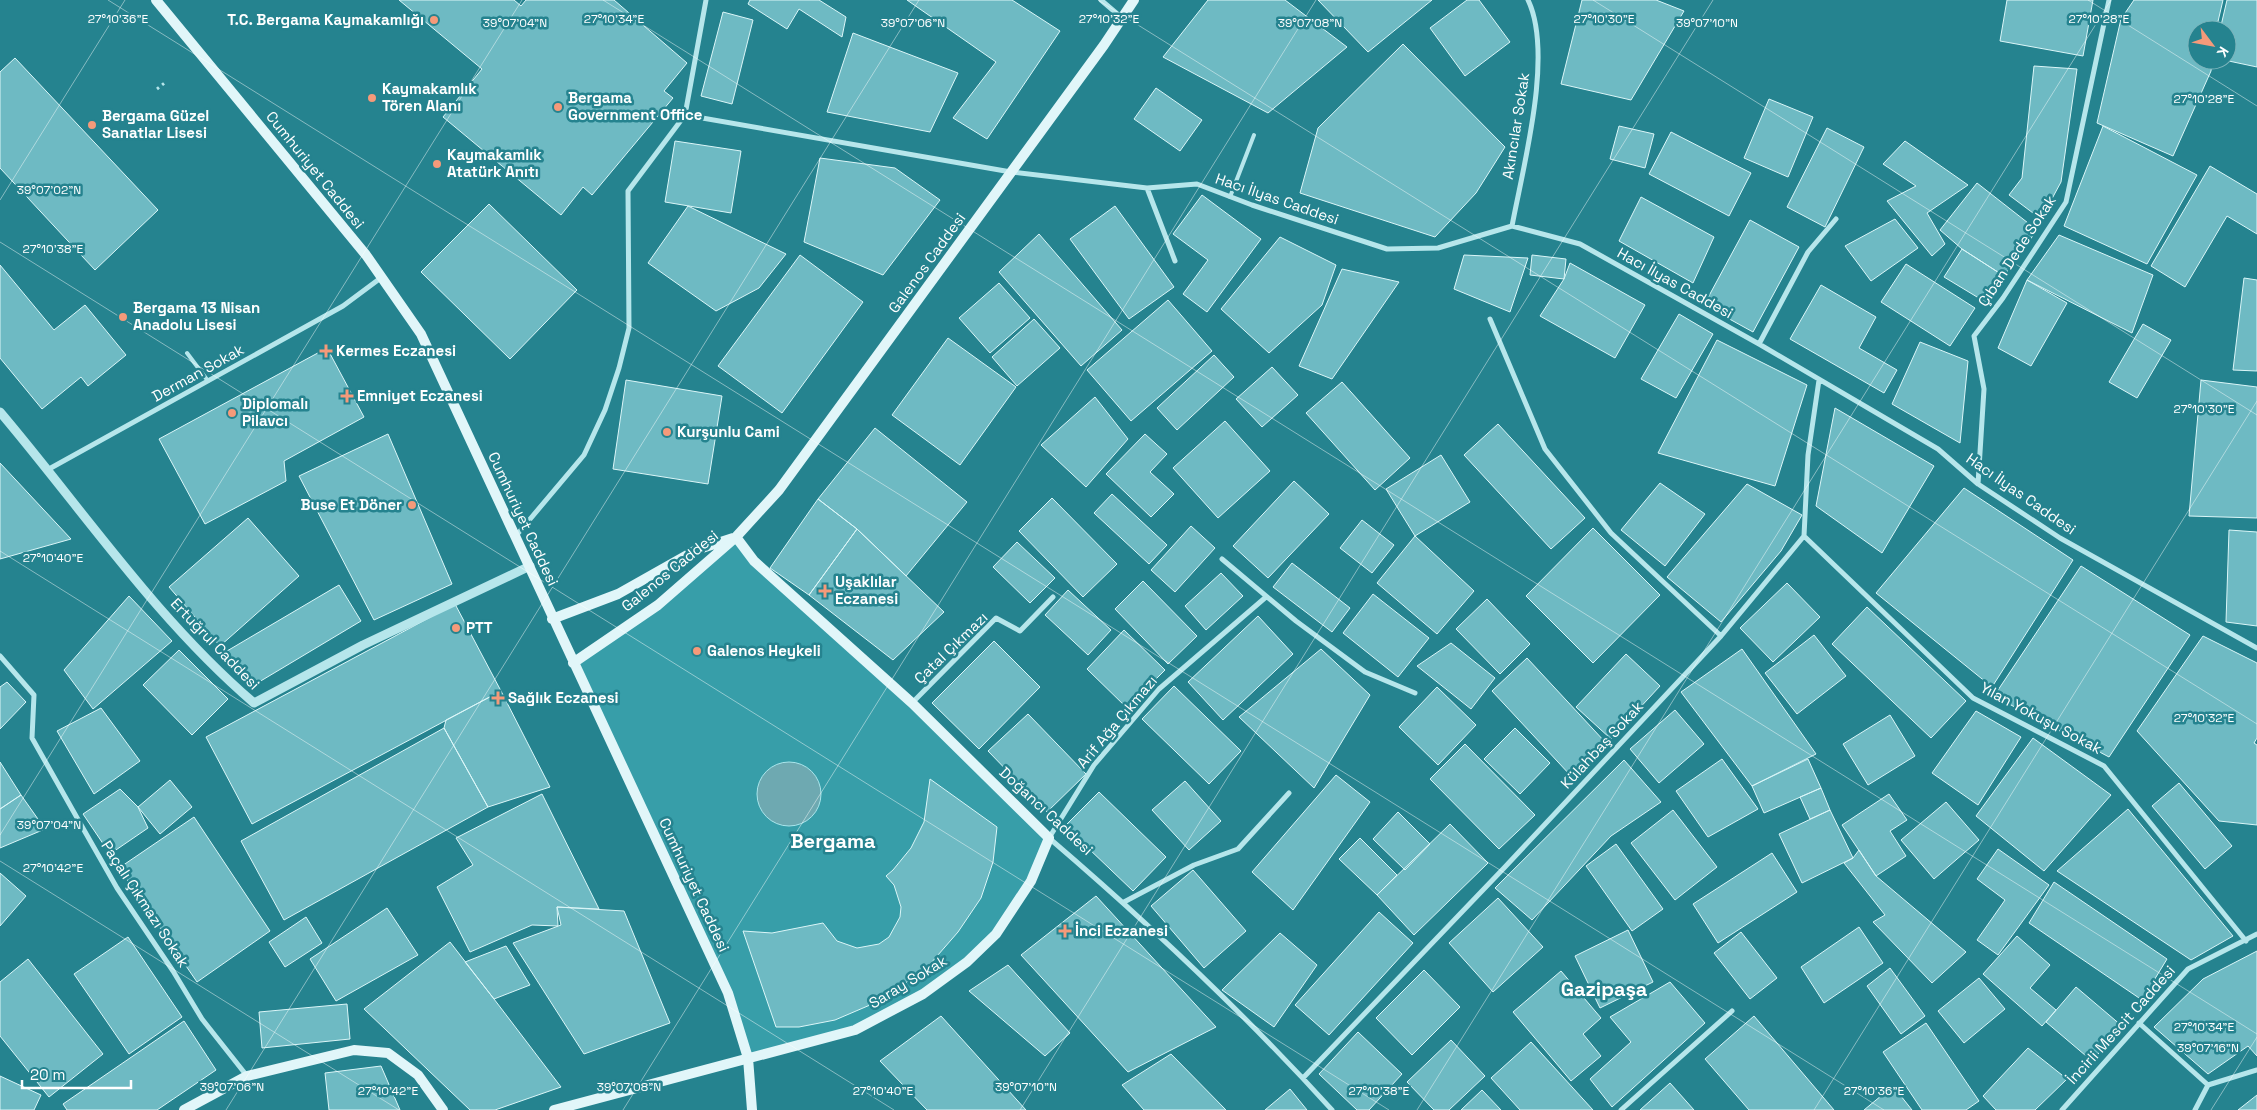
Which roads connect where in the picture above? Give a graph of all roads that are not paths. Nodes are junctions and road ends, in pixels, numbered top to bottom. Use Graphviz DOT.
graph roads {
  1 [pos="156,0"];
  2 [pos="706,0"];
  3 [pos="1101,0"];
  4 [pos="1134,0"];
  5 [pos="1528,0"];
  6 [pos="2109,0"];
  7 [pos="1123,18"];
  8 [pos="685,115"];
  9 [pos="1254,135"];
  10 [pos="1012,172"];
  11 [pos="1147,188"];
  12 [pos="1230,197"];
  13 [pos="1836,219"];
  14 [pos="1512,226"];
  15 [pos="1175,261"];
  16 [pos="383,277"];
  17 [pos="1490,319"];
  18 [pos="1759,344"];
  19 [pos="187,353"];
  20 [pos="1819,380"];
  21 [pos="209,382"];
  22 [pos="0,412"];
  23 [pos="49,469"];
  24 [pos="1978,484"];
  25 [pos="1804,536"];
  26 [pos="515,537"];
  27 [pos="736,537"];
  28 [pos="1222,559"];
  29 [pos="530,566"];
  30 [pos="1053,597"];
  31 [pos="1266,597"];
  32 [pos="552,619"];
  33 [pos="1721,636"];
  34 [pos="2257,648"];
  35 [pos="0,656"];
  36 [pos="573,663"];
  37 [pos="1415,693"];
  38 [pos="912,703"];
  39 [pos="1289,793"];
  40 [pos="1049,838"];
  41 [pos="1124,902"];
  42 [pos="2257,934"];
  43 [pos="2246,941"];
  44 [pos="1732,1011"];
  45 [pos="2139,1024"];
  46 [pos="748,1058"];
  47 [pos="2257,1070"];
  48 [pos="247,1076"];
  49 [pos="1303,1078"];
  50 [pos="2208,1085"];
  51 [pos="184,1110"];
  52 [pos="443,1110"];
  53 [pos="554,1110"];
  54 [pos="752,1110"];
  55 [pos="1332,1110"];
  56 [pos="1621,1110"];
  57 [pos="2062,1110"];
  58 [pos="2195,1110"];
  1 -- 16 [label="main road, Cumhuriyet Caddesi"];
  2 -- 8 [label="street"];
  3 -- 7 [label="street"];
  4 -- 7 [label="main road, Galenos Caddesi"];
  5 -- 14 [label="street, Akıncılar Sokak"];
  6 -- 24 [label="street, Çıban Dede Sokak"];
  7 -- 10 [label="main road, Galenos Caddesi"];
  8 -- 10 [label="street, Hacı İlyas Caddesi"];
  8 -- 26 [label="street"];
  9 -- 12 [label="lane"];
  10 -- 11 [label="street, Hacı İlyas Caddesi"];
  10 -- 27 [label="main road, Galenos Caddesi"];
  11 -- 12 [label="street, Hacı İlyas Caddesi"];
  11 -- 15 [label="street"];
  12 -- 14 [label="street, Hacı İlyas Caddesi"];
  13 -- 18 [label="street"];
  14 -- 18 [label="street, Hacı İlyas Caddesi"];
  16 -- 21 [label="street, Derman Sokak"];
  16 -- 26 [label="main road, Cumhuriyet Caddesi"];
  17 -- 33 [label="street"];
  18 -- 20 [label="street, Hacı İlyas Caddesi"];
  19 -- 21 [label="lane"];
  20 -- 24 [label="street, Hacı İlyas Caddesi"];
  20 -- 25 [label="street"];
  21 -- 23 [label="street, Derman Sokak"];
  22 -- 23 [label="street, Ertuğrul Caddesi"];
  23 -- 29 [label="street, Ertuğrul Caddesi"];
  24 -- 34 [label="street, Hacı İlyas Caddesi"];
  25 -- 33 [label="street, Külahbaş Sokak"];
  25 -- 43 [label="street, Yılan Yokuşu Sokak"];
  26 -- 29 [label="main road, Cumhuriyet Caddesi"];
  27 -- 32 [label="main road, Galenos Caddesi"];
  27 -- 36 [label="main road, Galenos Caddesi"];
  27 -- 38 [label="main road, Doğancı Caddesi"];
  28 -- 31 [label="street"];
  29 -- 32 [label="main road, Cumhuriyet Caddesi"];
  30 -- 38 [label="street, Çatal Çıkmazı"];
  31 -- 37 [label="street"];
  31 -- 40 [label="street, Arif Ağa Çıkmazı"];
  32 -- 36 [label="main road, Cumhuriyet Caddesi"];
  33 -- 49 [label="street, Külahbaş Sokak"];
  35 -- 48 [label="street, Paçalı Çıkmazı Sokak"];
  36 -- 46 [label="main road, Cumhuriyet Caddesi"];
  38 -- 40 [label="main road, Doğancı Caddesi"];
  39 -- 41 [label="street"];
  40 -- 41 [label="street, Doğancı Caddesi"];
  40 -- 46 [label="main road, Saray Sokak"];
  41 -- 49 [label="street, Doğancı Caddesi"];
  42 -- 43 [label="street, İncirli Mescit Caddesi"];
  43 -- 45 [label="street, İncirli Mescit Caddesi"];
  44 -- 56 [label="street"];
  45 -- 50 [label="street"];
  45 -- 57 [label="street, İncirli Mescit Caddesi"];
  46 -- 53 [label="main road, Saray Sokak"];
  46 -- 54 [label="main road, Cumhuriyet Caddesi"];
  47 -- 50 [label="street"];
  48 -- 51 [label="main road"];
  48 -- 52 [label="main road"];
  49 -- 55 [label="street, Doğancı Caddesi"];
  50 -- 58 [label="street"];
}
